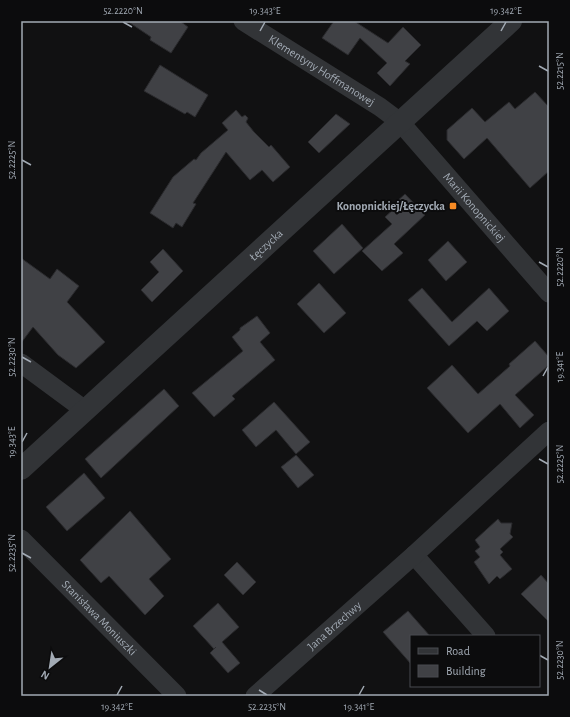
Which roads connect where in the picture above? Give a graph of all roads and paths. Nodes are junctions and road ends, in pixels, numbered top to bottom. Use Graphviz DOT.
graph roads {
  1 [pos="243,21"];
  2 [pos="511,21"];
  3 [pos="400,122"];
  4 [pos="549,293"];
  5 [pos="21,363"];
  6 [pos="86,411"];
  7 [pos="549,431"];
  8 [pos="21,469"];
  9 [pos="21,539"];
  10 [pos="414,555"];
  11 [pos="485,635"];
  12 [pos="177,696"];
  13 [pos="255,696"];
  1 -- 3 [label="street, Klementyny Hoffmanowej"];
  2 -- 3 [label="street, Łęczycka"];
  3 -- 4 [label="street, Marii Konopnickiej"];
  3 -- 6 [label="street, Łęczycka"];
  5 -- 6 [label="street"];
  6 -- 8 [label="street, Łęczycka"];
  7 -- 10 [label="street, Jana Brzechwy"];
  9 -- 12 [label="street, Stanisława Moniuszki"];
  10 -- 11 [label="street"];
  10 -- 13 [label="street, Jana Brzechwy"];
}
